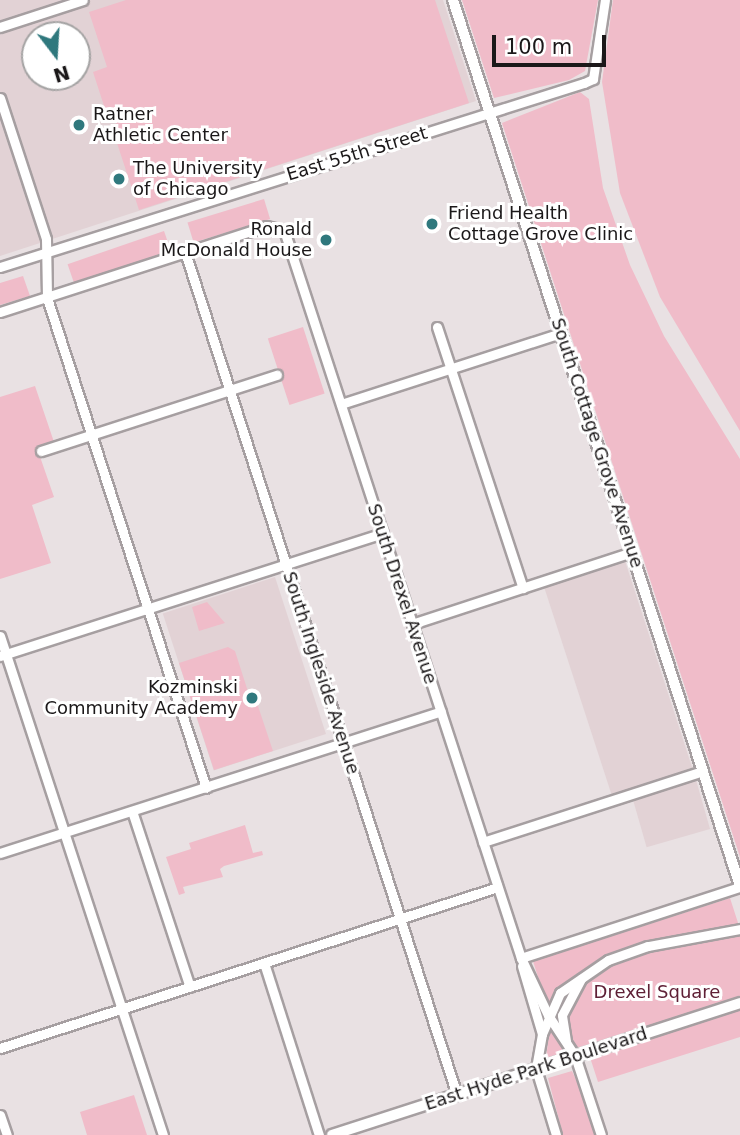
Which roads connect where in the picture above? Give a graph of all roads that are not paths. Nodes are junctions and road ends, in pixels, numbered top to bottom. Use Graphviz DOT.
graph roads {
  1 [pos="83,0"];
  2 [pos="453,0"];
  3 [pos="605,0"];
  4 [pos="0,27"];
  5 [pos="0,97"];
  6 [pos="489,112"];
  7 [pos="46,252"];
  8 [pos="185,252"];
  9 [pos="0,267"];
  10 [pos="47,298"];
  11 [pos="0,312"];
  12 [pos="437,327"];
  13 [pos="561,333"];
  14 [pos="451,368"];
  15 [pos="277,375"];
  16 [pos="229,391"];
  17 [pos="341,404"];
  18 [pos="91,435"];
  19 [pos="41,451"];
  20 [pos="383,533"];
  21 [pos="632,552"];
  22 [pos="285,565"];
  23 [pos="523,588"];
  24 [pos="148,609"];
  25 [pos="412,624"];
  26 [pos="0,636"];
  27 [pos="3,655"];
  28 [pos="441,711"];
  29 [pos="343,742"];
  30 [pos="703,771"];
  31 [pos="206,788"];
  32 [pos="132,811"];
  33 [pos="64,833"];
  34 [pos="483,842"];
  35 [pos="0,853"];
  36 [pos="498,887"];
  37 [pos="740,887"];
  38 [pos="400,919"];
  39 [pos="740,929"];
  40 [pos="521,958"];
  41 [pos="264,963"];
  42 [pos="584,975"];
  43 [pos="190,987"];
  44 [pos="740,1003"];
  45 [pos="122,1009"];
  46 [pos="548,1015"];
  47 [pos="542,1034"];
  48 [pos="566,1041"];
  49 [pos="0,1048"];
  50 [pos="575,1056"];
  51 [pos="536,1069"];
  52 [pos="457,1095"];
  53 [pos="0,1115"];
  54 [pos="7,1135"];
  55 [pos="163,1135"];
  56 [pos="319,1135"];
  57 [pos="334,1135"];
  58 [pos="556,1135"];
  59 [pos="601,1135"];
  1 -- 4 [label="street"];
  2 -- 6 [label="main road, South Cottage Grove Avenue"];
  3 -- 6 [label="street, East 55th Street"];
  5 -- 7 [label="street"];
  6 -- 7 [label="street, East 55th Street"];
  6 -- 13 [label="main road, South Cottage Grove Avenue"];
  7 -- 9 [label="street, East 55th Street"];
  7 -- 10 [label="street"];
  8 -- 10 [label="street"];
  8 -- 16 [label="street, South Ingleside Avenue"];
  8 -- 17 [label="street, South Drexel Avenue"];
  10 -- 11 [label="street"];
  10 -- 18 [label="street"];
  12 -- 14 [label="street"];
  13 -- 14 [label="street"];
  13 -- 21 [label="main road, South Cottage Grove Avenue"];
  14 -- 17 [label="street"];
  14 -- 23 [label="street"];
  15 -- 16 [label="street"];
  16 -- 18 [label="street"];
  16 -- 22 [label="street, South Ingleside Avenue"];
  17 -- 20 [label="street, South Drexel Avenue"];
  18 -- 19 [label="street"];
  18 -- 24 [label="street"];
  20 -- 22 [label="street"];
  20 -- 25 [label="street, South Drexel Avenue"];
  21 -- 23 [label="street"];
  21 -- 30 [label="main road, South Cottage Grove Avenue"];
  22 -- 24 [label="street"];
  22 -- 29 [label="street, South Ingleside Avenue"];
  23 -- 25 [label="street"];
  24 -- 27 [label="street"];
  24 -- 31 [label="street"];
  25 -- 28 [label="street, South Drexel Avenue"];
  26 -- 27 [label="street"];
  27 -- 33 [label="street"];
  28 -- 29 [label="street"];
  28 -- 34 [label="street, South Drexel Avenue"];
  29 -- 31 [label="street"];
  29 -- 38 [label="street, South Ingleside Avenue"];
  30 -- 34 [label="street"];
  30 -- 37 [label="main road, South Cottage Grove Avenue"];
  31 -- 32 [label="street"];
  32 -- 33 [label="street"];
  32 -- 43 [label="street"];
  33 -- 35 [label="street"];
  33 -- 45 [label="street"];
  34 -- 36 [label="street, South Drexel Avenue"];
  36 -- 38 [label="street"];
  36 -- 40 [label="street, South Drexel Avenue"];
  37 -- 40 [label="street"];
  38 -- 41 [label="street"];
  38 -- 52 [label="street, South Ingleside Avenue"];
  39 -- 42 [label="street"];
  40 -- 46 [label="street, South Drexel Avenue"];
  40 -- 47 [label="street, South Drexel Avenue"];
  41 -- 43 [label="street"];
  41 -- 56 [label="street"];
  42 -- 46 [label="street"];
  42 -- 48 [label="street, South Drexel Avenue"];
  43 -- 45 [label="street"];
  44 -- 50 [label="main road, East Hyde Park Boulevard"];
  45 -- 49 [label="street"];
  45 -- 55 [label="street"];
  46 -- 47 [label="street"];
  46 -- 48 [label="street, South Drexel Avenue"];
  47 -- 51 [label="street, South Drexel Avenue"];
  48 -- 50 [label="street, South Drexel Avenue"];
  50 -- 51 [label="main road, East Hyde Park Boulevard"];
  50 -- 59 [label="street, South Drexel Avenue"];
  51 -- 52 [label="main road, East Hyde Park Boulevard"];
  51 -- 58 [label="street"];
  52 -- 57 [label="main road, East Hyde Park Boulevard"];
  53 -- 54 [label="street"];
}
